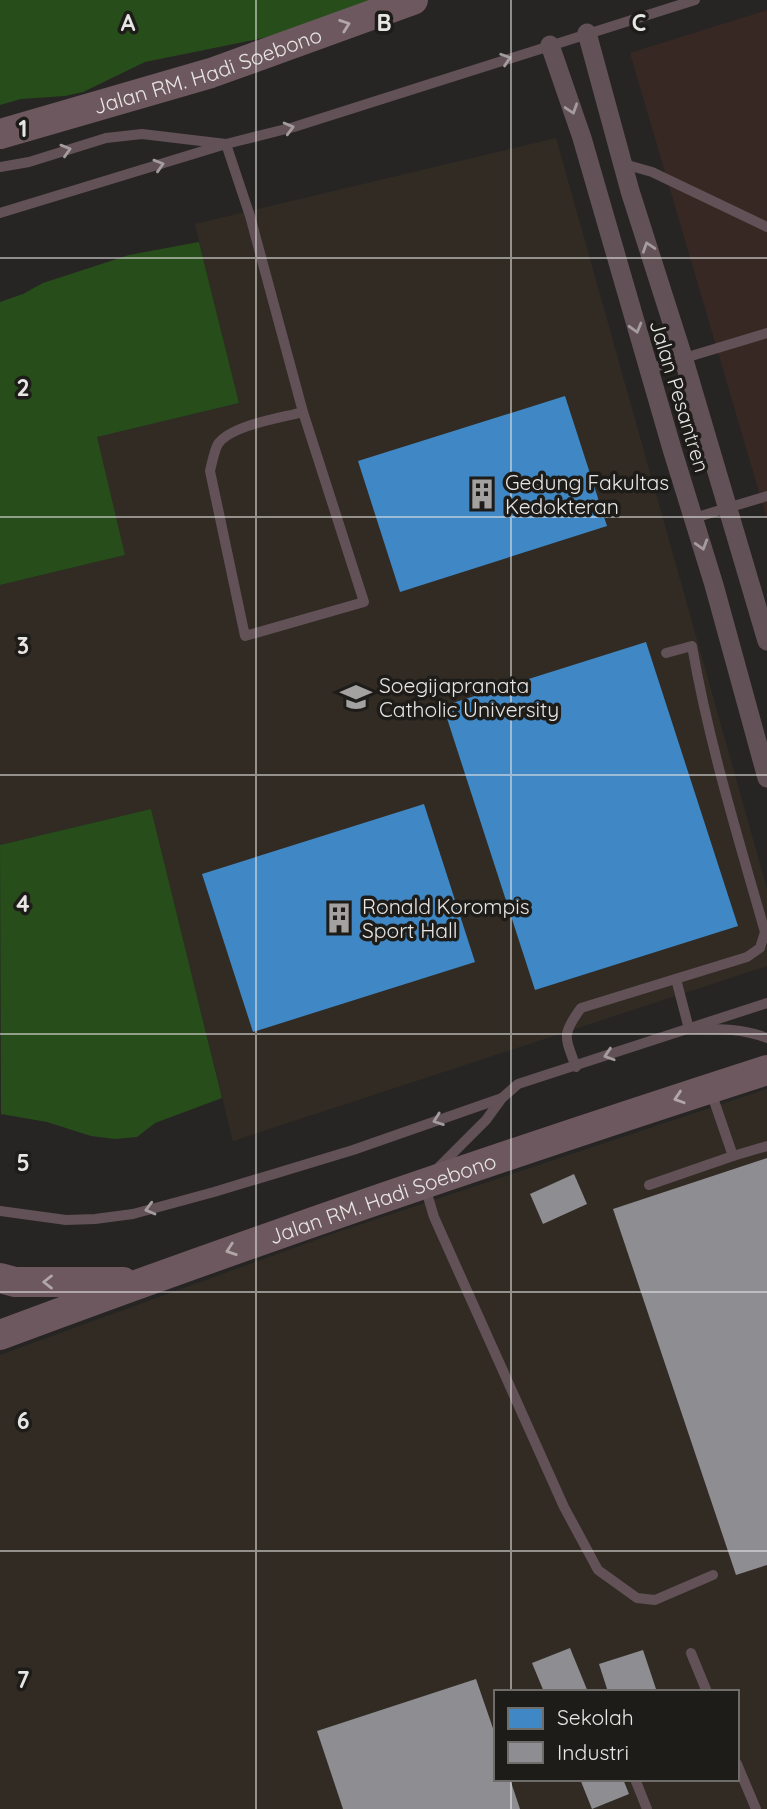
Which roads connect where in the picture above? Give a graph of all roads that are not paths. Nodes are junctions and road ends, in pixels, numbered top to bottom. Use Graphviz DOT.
graph roads {
  1 [pos="413,0"];
  2 [pos="695,0"];
  3 [pos="587,33"];
  4 [pos="550,45"];
  5 [pos="0,134"];
  6 [pos="226,145"];
  7 [pos="624,164"];
  8 [pos="0,167"];
  9 [pos="0,214"];
  10 [pos="767,227"];
  11 [pos="767,333"];
  12 [pos="683,357"];
  13 [pos="648,369"];
  14 [pos="303,412"];
  15 [pos="767,496"];
  16 [pos="726,508"];
  17 [pos="694,518"];
  18 [pos="767,641"];
  19 [pos="666,653"];
  20 [pos="765,767"];
  21 [pos="676,979"];
  22 [pos="767,1003"];
  23 [pos="689,1029"];
  24 [pos="767,1038"];
  25 [pos="576,1066"];
  26 [pos="767,1070"];
  27 [pos="710,1088"];
  28 [pos="502,1098"];
  29 [pos="767,1146"];
  30 [pos="733,1156"];
  31 [pos="424,1182"];
  32 [pos="649,1185"];
  33 [pos="0,1211"];
  34 [pos="0,1278"];
  35 [pos="140,1282"];
  36 [pos="0,1335"];
  37 [pos="713,1575"];
  38 [pos="691,1653"];
  39 [pos="706,1690"];
  40 [pos="739,1769"];
  41 [pos="636,1781"];
  42 [pos="648,1809"];
  43 [pos="756,1809"];
  5 -- 1 [label="main road, Jalan RM. Hadi Soebono, one-way"];
  2 -- 3 [label="lane"];
  3 -- 4 [label="lane"];
  3 -- 7 [label="street, Jalan Pesantren"];
  6 -- 4 [label="lane, one-way"];
  4 -- 13 [label="street, Jalan Pesantren, one-way"];
  8 -- 6 [label="lane, one-way"];
  9 -- 6 [label="lane, one-way"];
  6 -- 14 [label="lane"];
  7 -- 10 [label="lane"];
  12 -- 7 [label="street, Jalan Pesantren, one-way"];
  11 -- 12 [label="lane"];
  12 -- 13 [label="lane"];
  12 -- 16 [label="street, Jalan Pesantren"];
  13 -- 17 [label="street, Jalan Pesantren"];
  14 -- 14 [label="lane"];
  15 -- 16 [label="lane"];
  16 -- 17 [label="lane"];
  16 -- 18 [label="street, Jalan Pesantren"];
  17 -- 20 [label="street, Jalan Pesantren, one-way"];
  19 -- 21 [label="lane"];
  21 -- 23 [label="lane"];
  21 -- 25 [label="lane"];
  22 -- 23 [label="lane"];
  23 -- 24 [label="lane"];
  23 -- 25 [label="lane, one-way"];
  25 -- 28 [label="lane"];
  26 -- 27 [label="main road, Jalan RM. Hadi Soebono"];
  27 -- 30 [label="lane"];
  27 -- 31 [label="main road, Jalan RM. Hadi Soebono, one-way"];
  28 -- 31 [label="lane"];
  28 -- 33 [label="lane, one-way"];
  29 -- 30 [label="lane"];
  30 -- 32 [label="lane"];
  31 -- 35 [label="main road, Jalan RM. Hadi Soebono, one-way"];
  31 -- 37 [label="lane"];
  35 -- 34 [label="main road, one-way"];
  35 -- 36 [label="main road, Jalan RM. Hadi Soebono"];
  38 -- 39 [label="lane"];
  40 -- 43 [label="lane"];
  41 -- 42 [label="lane"];
}
